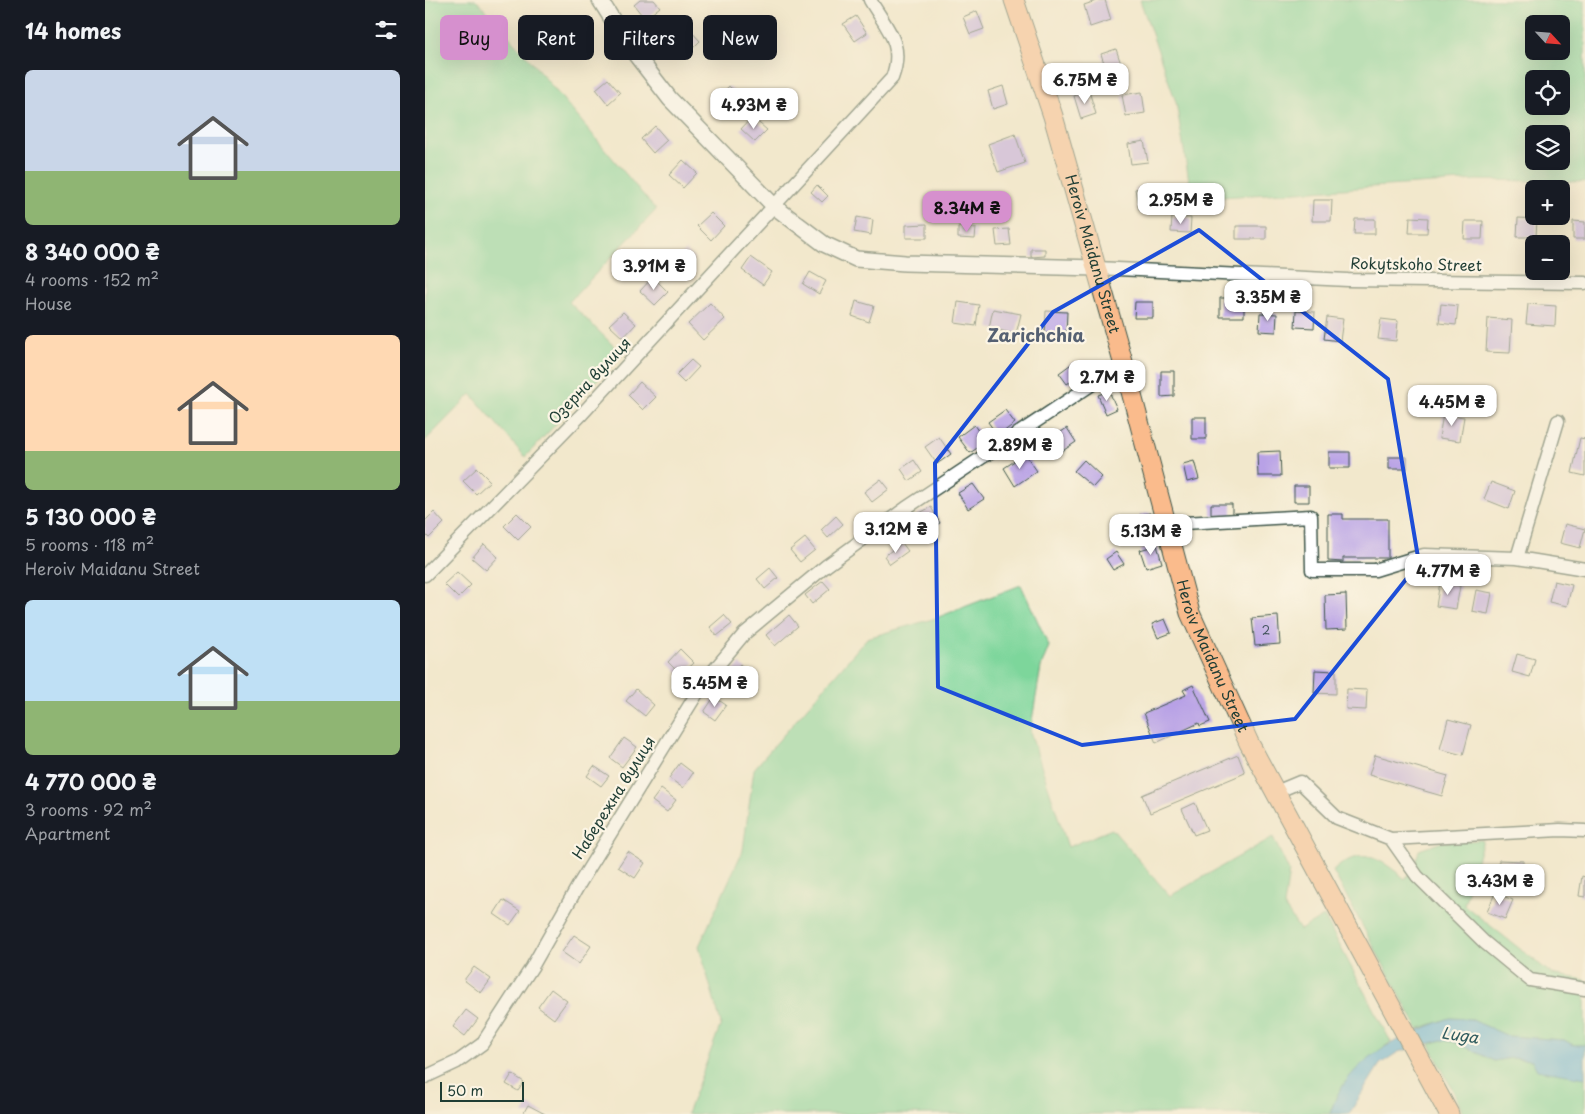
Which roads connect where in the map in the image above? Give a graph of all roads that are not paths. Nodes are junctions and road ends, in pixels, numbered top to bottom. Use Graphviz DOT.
graph roads {
  1 [pos="600,0"];
  2 [pos="870,0"];
  3 [pos="1014,0"];
  4 [pos="775,207"];
  5 [pos="1097,268"];
  6 [pos="1585,283"];
  7 [pos="1125,369"];
  8 [pos="1558,421"];
  9 [pos="1166,524"];
  10 [pos="1517,558"];
  11 [pos="1585,569"];
  12 [pos="425,575"];
  13 [pos="1276,792"];
  14 [pos="1585,831"];
  15 [pos="1391,839"];
  16 [pos="1585,989"];
  17 [pos="425,1077"];
  18 [pos="1449,1114"];
  1 -- 4 [label="street"];
  2 -- 4 [label="street, Озерна вулиця"];
  3 -- 5 [label="main road, Heroiv Maidanu Street"];
  4 -- 5 [label="street"];
  4 -- 12 [label="street, Озерна вулиця"];
  5 -- 6 [label="street, Rokytskoho Street"];
  5 -- 7 [label="main road, Heroiv Maidanu Street"];
  7 -- 9 [label="main road, Heroiv Maidanu Street"];
  7 -- 17 [label="street, Набережна вулиця"];
  8 -- 10 [label="street"];
  9 -- 10 [label="street"];
  9 -- 13 [label="main road, Heroiv Maidanu Street"];
  10 -- 11 [label="street"];
  13 -- 15 [label="street"];
  13 -- 18 [label="main road, Heroiv Maidanu Street"];
  14 -- 15 [label="street"];
  15 -- 16 [label="street"];
}
